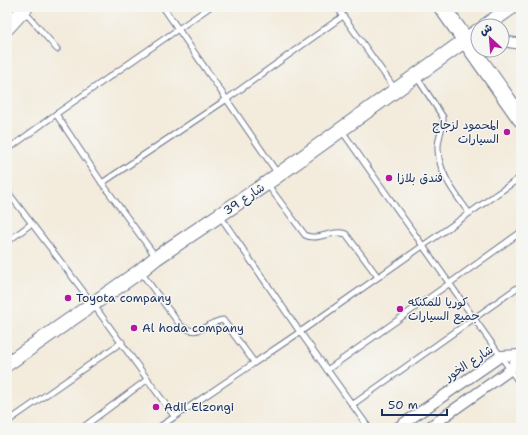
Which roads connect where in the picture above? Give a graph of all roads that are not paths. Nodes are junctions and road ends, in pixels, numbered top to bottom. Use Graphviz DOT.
graph roads {
  1 [pos="163,7"];
  2 [pos="210,7"];
  3 [pos="337,7"];
  4 [pos="442,7"];
  5 [pos="451,7"];
  6 [pos="512,7"];
  7 [pos="24,8"];
  8 [pos="343,16"];
  9 [pos="496,18"];
  10 [pos="7,28"];
  11 [pos="178,29"];
  12 [pos="470,33"];
  13 [pos="470,34"];
  14 [pos="470,41"];
  15 [pos="510,42"];
  16 [pos="521,44"];
  17 [pos="57,49"];
  18 [pos="486,58"];
  19 [pos="487,58"];
  20 [pos="416,75"];
  21 [pos="395,90"];
  22 [pos="227,99"];
  23 [pos="521,104"];
  24 [pos="56,114"];
  25 [pos="521,119"];
  26 [pos="340,129"];
  27 [pos="7,150"];
  28 [pos="279,174"];
  29 [pos="521,177"];
  30 [pos="102,183"];
  31 [pos="267,183"];
  32 [pos="7,191"];
  33 [pos="469,214"];
  34 [pos="220,215"];
  35 [pos="31,224"];
  36 [pos="521,232"];
  37 [pos="7,242"];
  38 [pos="424,246"];
  39 [pos="156,258"];
  40 [pos="140,271"];
  41 [pos="378,277"];
  42 [pos="450,284"];
  43 [pos="521,285"];
  44 [pos="93,304"];
  45 [pos="475,318"];
  46 [pos="300,332"];
  47 [pos="122,342"];
  48 [pos="520,355"];
  49 [pos="501,356"];
  50 [pos="254,362"];
  51 [pos="7,364"];
  52 [pos="327,370"];
  53 [pos="510,370"];
  54 [pos="148,379"];
  55 [pos="521,385"];
  56 [pos="352,405"];
  57 [pos="174,416"];
  58 [pos="7,422"];
  59 [pos="82,428"];
  60 [pos="158,428"];
  61 [pos="369,428"];
  62 [pos="397,428"];
  63 [pos="428,428"];
  1 -- 11 [label="lane"];
  2 -- 11 [label="lane"];
  3 -- 8 [label="lane"];
  4 -- 13 [label="main road"];
  5 -- 12 [label="main road"];
  6 -- 9 [label="street"];
  7 -- 10 [label="street"];
  7 -- 17 [label="lane"];
  8 -- 21 [label="lane"];
  8 -- 22 [label="lane"];
  11 -- 22 [label="lane"];
  11 -- 24 [label="lane"];
  14 -- 20 [label="street, شارع 39"];
  15 -- 16 [label="street"];
  18 -- 25 [label="main road"];
  19 -- 23 [label="main road"];
  20 -- 21 [label="street, شارع 39"];
  20 -- 33 [label="lane"];
  21 -- 26 [label="street, شارع 39"];
  22 -- 28 [label="lane"];
  22 -- 30 [label="lane"];
  24 -- 27 [label="lane"];
  24 -- 30 [label="lane"];
  26 -- 28 [label="street, شارع 39"];
  26 -- 38 [label="lane"];
  28 -- 31 [label="street, شارع 39"];
  29 -- 33 [label="lane"];
  30 -- 39 [label="lane"];
  31 -- 34 [label="street, شارع 39"];
  31 -- 41 [label="lane"];
  32 -- 35 [label="lane"];
  33 -- 38 [label="lane"];
  34 -- 39 [label="street, شارع 39"];
  34 -- 46 [label="lane"];
  35 -- 37 [label="lane"];
  35 -- 44 [label="lane"];
  36 -- 42 [label="lane"];
  38 -- 41 [label="lane"];
  38 -- 42 [label="lane"];
  39 -- 40 [label="street, شارع 39"];
  40 -- 44 [label="street, شارع 39"];
  40 -- 50 [label="lane"];
  41 -- 46 [label="lane"];
  42 -- 45 [label="lane"];
  42 -- 52 [label="lane"];
  43 -- 45 [label="lane"];
  44 -- 47 [label="lane"];
  44 -- 51 [label="street, شارع 39"];
  45 -- 49 [label="lane"];
  45 -- 56 [label="lane"];
  46 -- 50 [label="lane"];
  46 -- 52 [label="lane"];
  47 -- 54 [label="lane"];
  47 -- 58 [label="lane"];
  48 -- 49 [label="street, شارع الخور"];
  48 -- 53 [label="street, شارع الخور"];
  49 -- 53 [label="lane"];
  49 -- 62 [label="street, شارع الخور"];
  50 -- 57 [label="lane"];
  52 -- 56 [label="lane"];
  53 -- 55 [label="lane"];
  53 -- 63 [label="street, شارع الخور"];
  54 -- 57 [label="lane"];
  54 -- 59 [label="lane"];
  56 -- 61 [label="lane"];
  57 -- 60 [label="lane"];
}
